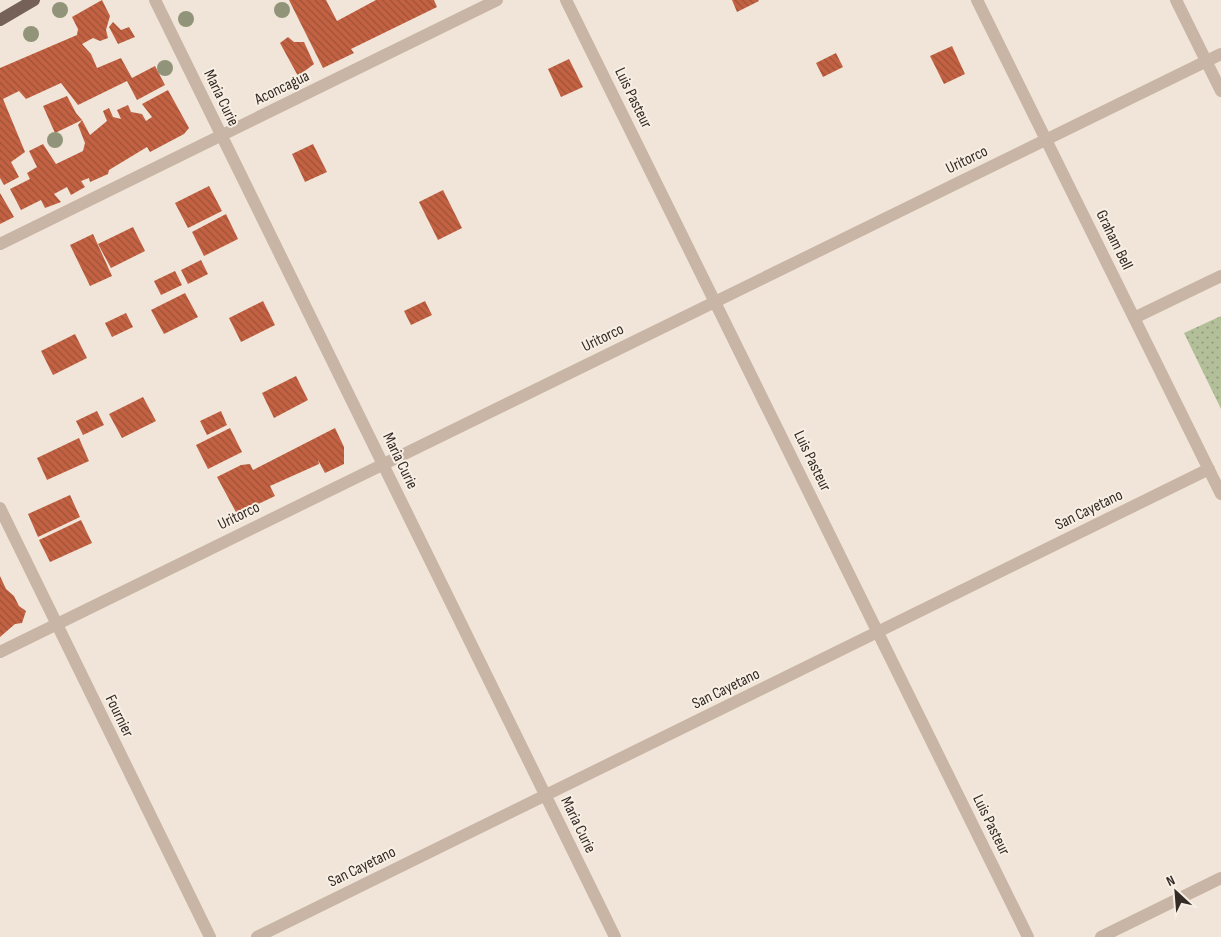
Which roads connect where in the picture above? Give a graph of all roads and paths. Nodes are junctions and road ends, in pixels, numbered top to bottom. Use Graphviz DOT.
graph roads {
  1 [pos="34,0"];
  2 [pos="155,0"];
  3 [pos="497,0"];
  4 [pos="566,0"];
  5 [pos="977,0"];
  6 [pos="1176,0"];
  7 [pos="0,20"];
  8 [pos="1221,54"];
  9 [pos="1206,61"];
  10 [pos="1221,91"];
  11 [pos="222,135"];
  12 [pos="1046,139"];
  13 [pos="0,244"];
  14 [pos="1221,276"];
  15 [pos="715,302"];
  16 [pos="1134,318"];
  17 [pos="383,464"];
  18 [pos="1209,469"];
  19 [pos="1221,494"];
  20 [pos="0,508"];
  21 [pos="56,624"];
  22 [pos="878,632"];
  23 [pos="0,652"];
  24 [pos="546,795"];
  25 [pos="1221,878"];
  26 [pos="210,937"];
  27 [pos="257,937"];
  28 [pos="615,937"];
  29 [pos="1028,937"];
  30 [pos="1101,937"];
  1 -- 7 [label="main road"];
  2 -- 11 [label="street, Maria Curie"];
  3 -- 11 [label="street, Aconcagua"];
  4 -- 15 [label="street, Luis Pasteur"];
  5 -- 12 [label="street, Graham Bell"];
  6 -- 9 [label="street"];
  8 -- 9 [label="street, Uritorco"];
  9 -- 10 [label="street"];
  9 -- 12 [label="street, Uritorco"];
  11 -- 13 [label="street, Aconcagua"];
  11 -- 17 [label="street, Maria Curie"];
  12 -- 15 [label="street, Uritorco"];
  12 -- 16 [label="street, Graham Bell"];
  14 -- 16 [label="street"];
  15 -- 17 [label="street, Uritorco"];
  15 -- 22 [label="street, Luis Pasteur"];
  16 -- 18 [label="street, Graham Bell"];
  17 -- 21 [label="street, Uritorco"];
  17 -- 24 [label="street, Maria Curie"];
  18 -- 19 [label="street, Graham Bell"];
  18 -- 22 [label="street, San Cayetano"];
  20 -- 21 [label="street, Fournier"];
  21 -- 23 [label="street, Uritorco"];
  21 -- 26 [label="street, Fournier"];
  22 -- 24 [label="street, San Cayetano"];
  22 -- 29 [label="street, Luis Pasteur"];
  24 -- 27 [label="street, San Cayetano"];
  24 -- 28 [label="street, Maria Curie"];
  25 -- 30 [label="street"];
}
